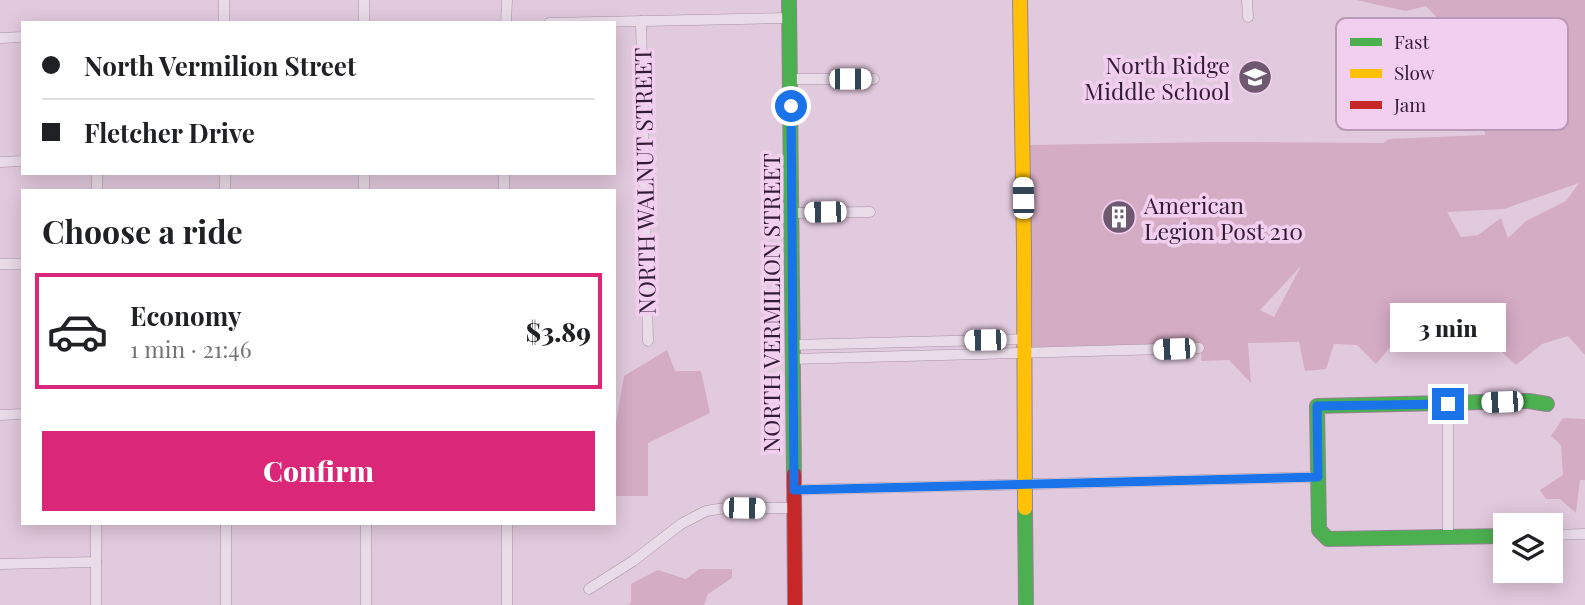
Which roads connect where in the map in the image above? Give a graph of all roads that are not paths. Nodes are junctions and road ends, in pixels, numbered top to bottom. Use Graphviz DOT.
graph roads {
  1 [pos="224,0"];
  2 [pos="364,0"];
  3 [pos="508,0"];
  4 [pos="789,0"];
  5 [pos="1020,0"];
  6 [pos="1247,0"];
  7 [pos="1248,17"];
  8 [pos="790,18"];
  9 [pos="641,20"];
  10 [pos="224,21"];
  11 [pos="364,21"];
  12 [pos="506,21"];
  13 [pos="610,21"];
  14 [pos="21,37"];
  15 [pos="0,38"];
  16 [pos="790,79"];
  17 [pos="874,79"];
  18 [pos="0,162"];
  19 [pos="21,162"];
  20 [pos="870,212"];
  21 [pos="792,213"];
  22 [pos="0,264"];
  23 [pos="21,264"];
  24 [pos="648,341"];
  25 [pos="1024,346"];
  26 [pos="1199,348"];
  27 [pos="792,352"];
  28 [pos="1448,404"];
  29 [pos="1546,404"];
  30 [pos="21,414"];
  31 [pos="0,415"];
  32 [pos="1318,477"];
  33 [pos="1025,484"];
  34 [pos="794,490"];
  35 [pos="794,508"];
  36 [pos="96,525"];
  37 [pos="226,525"];
  38 [pos="366,525"];
  39 [pos="507,525"];
  40 [pos="1585,534"];
  41 [pos="1563,535"];
  42 [pos="1493,536"];
  43 [pos="1448,538"];
  44 [pos="96,562"];
  45 [pos="0,564"];
  46 [pos="589,589"];
  47 [pos="96,605"];
  48 [pos="226,605"];
  49 [pos="366,605"];
  50 [pos="507,605"];
  51 [pos="795,605"];
  52 [pos="1026,605"];
  1 -- 10 [label="street"];
  2 -- 11 [label="street"];
  3 -- 12 [label="street"];
  4 -- 8 [label="street, NORTH VERMILION STREET"];
  5 -- 25 [label="street"];
  6 -- 7 [label="street"];
  8 -- 9 [label="street"];
  8 -- 16 [label="street, NORTH VERMILION STREET"];
  9 -- 13 [label="street"];
  9 -- 24 [label="street, NORTH WALNUT STREET"];
  14 -- 15 [label="street"];
  16 -- 17 [label="street"];
  16 -- 21 [label="street, NORTH VERMILION STREET"];
  18 -- 19 [label="street"];
  20 -- 21 [label="street"];
  21 -- 27 [label="street, NORTH VERMILION STREET"];
  22 -- 23 [label="street"];
  25 -- 26 [label="street"];
  25 -- 27 [label="street"];
  25 -- 33 [label="street"];
  27 -- 34 [label="street, NORTH VERMILION STREET"];
  28 -- 29 [label="street"];
  28 -- 32 [label="street"];
  28 -- 43 [label="street"];
  30 -- 31 [label="street"];
  32 -- 33 [label="street"];
  32 -- 43 [label="street"];
  33 -- 34 [label="street"];
  33 -- 52 [label="street"];
  34 -- 35 [label="street, NORTH VERMILION STREET"];
  35 -- 46 [label="street"];
  35 -- 51 [label="street, NORTH VERMILION STREET"];
  36 -- 44 [label="street"];
  37 -- 48 [label="street"];
  38 -- 49 [label="street"];
  39 -- 50 [label="street"];
  40 -- 41 [label="street"];
  42 -- 43 [label="street"];
  44 -- 45 [label="street"];
  44 -- 47 [label="street"];
}
